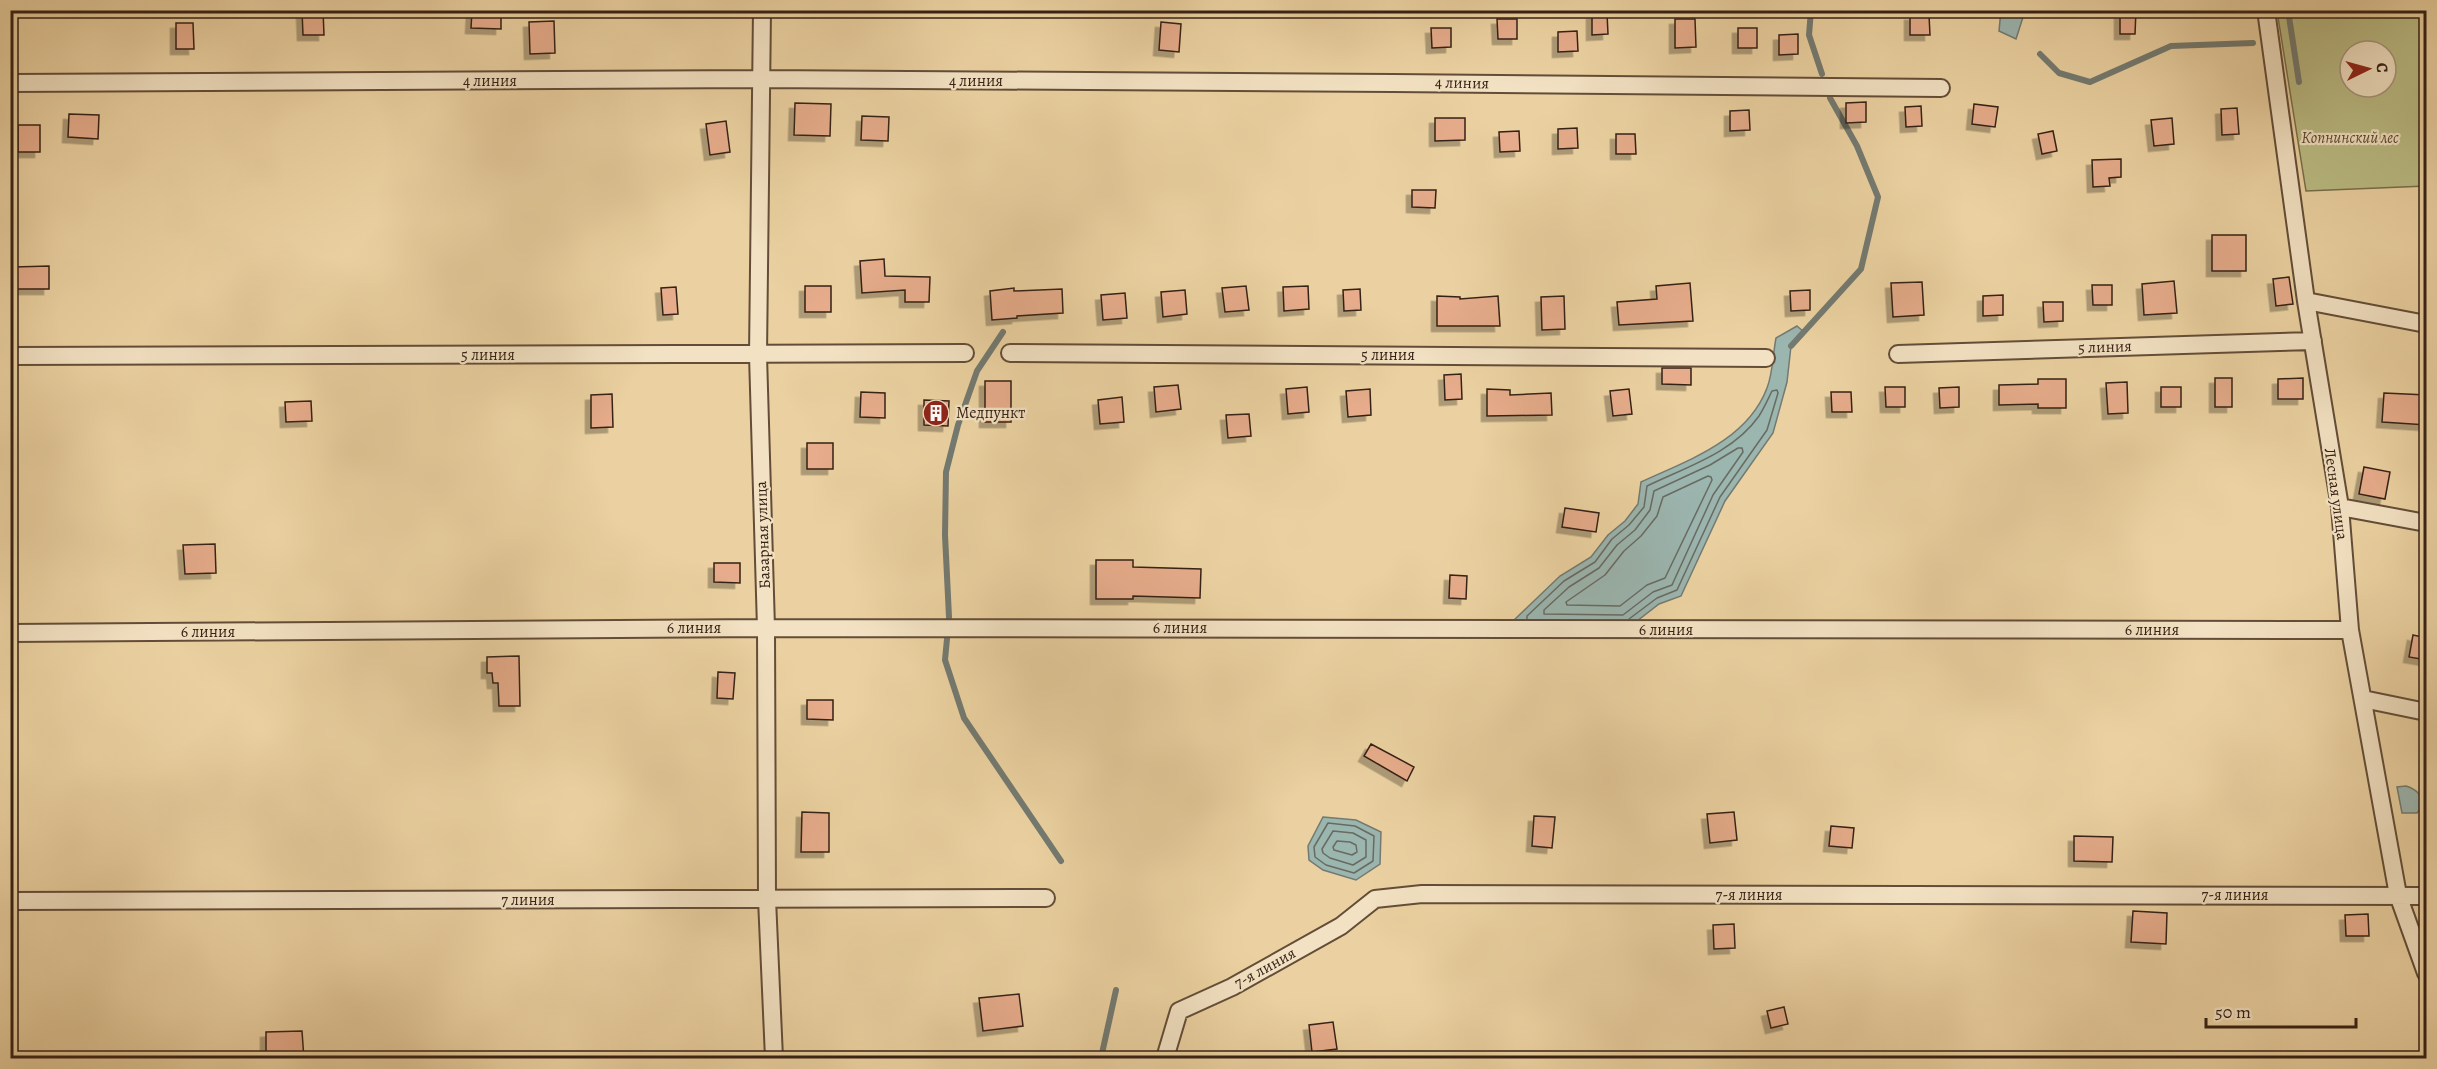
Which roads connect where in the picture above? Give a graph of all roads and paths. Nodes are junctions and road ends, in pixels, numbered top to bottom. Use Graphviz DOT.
graph roads {
  1 [pos="762,10"];
  2 [pos="2266,10"];
  3 [pos="760,80"];
  4 [pos="10,82"];
  5 [pos="1941,88"];
  6 [pos="2306,301"];
  7 [pos="2427,324"];
  8 [pos="2313,340"];
  9 [pos="965,353"];
  10 [pos="1010,353"];
  11 [pos="1898,354"];
  12 [pos="758,355"];
  13 [pos="10,356"];
  14 [pos="1766,357"];
  15 [pos="2340,507"];
  16 [pos="2427,523"];
  17 [pos="766,628"];
  18 [pos="2350,630"];
  19 [pos="10,633"];
  20 [pos="2363,699"];
  21 [pos="2427,712"];
  22 [pos="2398,895"];
  23 [pos="2427,896"];
  24 [pos="1046,898"];
  25 [pos="767,899"];
  26 [pos="10,901"];
  27 [pos="2427,973"];
  28 [pos="774,1059"];
  29 [pos="1166,1059"];
  1 -- 3 [label="street, Базарная улица"];
  2 -- 6 [label="street, Лесная улица"];
  3 -- 4 [label="street, 4 линия"];
  3 -- 5 [label="street, 4 линия"];
  3 -- 12 [label="street, Базарная улица"];
  6 -- 7 [label="street"];
  6 -- 8 [label="street, Лесная улица"];
  8 -- 11 [label="street, 5 линия"];
  8 -- 15 [label="street, Лесная улица"];
  9 -- 12 [label="street, 5 линия"];
  10 -- 14 [label="street, 5 линия"];
  12 -- 13 [label="street, 5 линия"];
  12 -- 17 [label="street, Базарная улица"];
  15 -- 16 [label="street"];
  15 -- 18 [label="street, Лесная улица"];
  17 -- 18 [label="street, 6 линия"];
  17 -- 19 [label="street, 6 линия"];
  17 -- 25 [label="street, Базарная улица"];
  18 -- 20 [label="street, Лесная улица"];
  20 -- 21 [label="street"];
  20 -- 22 [label="street, Лесная улица"];
  22 -- 23 [label="street, 7-я линия"];
  22 -- 27 [label="street, Лесная улица"];
  22 -- 29 [label="street, 7-я линия"];
  24 -- 25 [label="street, 7 линия"];
  25 -- 26 [label="street, 7 линия"];
  25 -- 28 [label="street, Базарная улица"];
}
